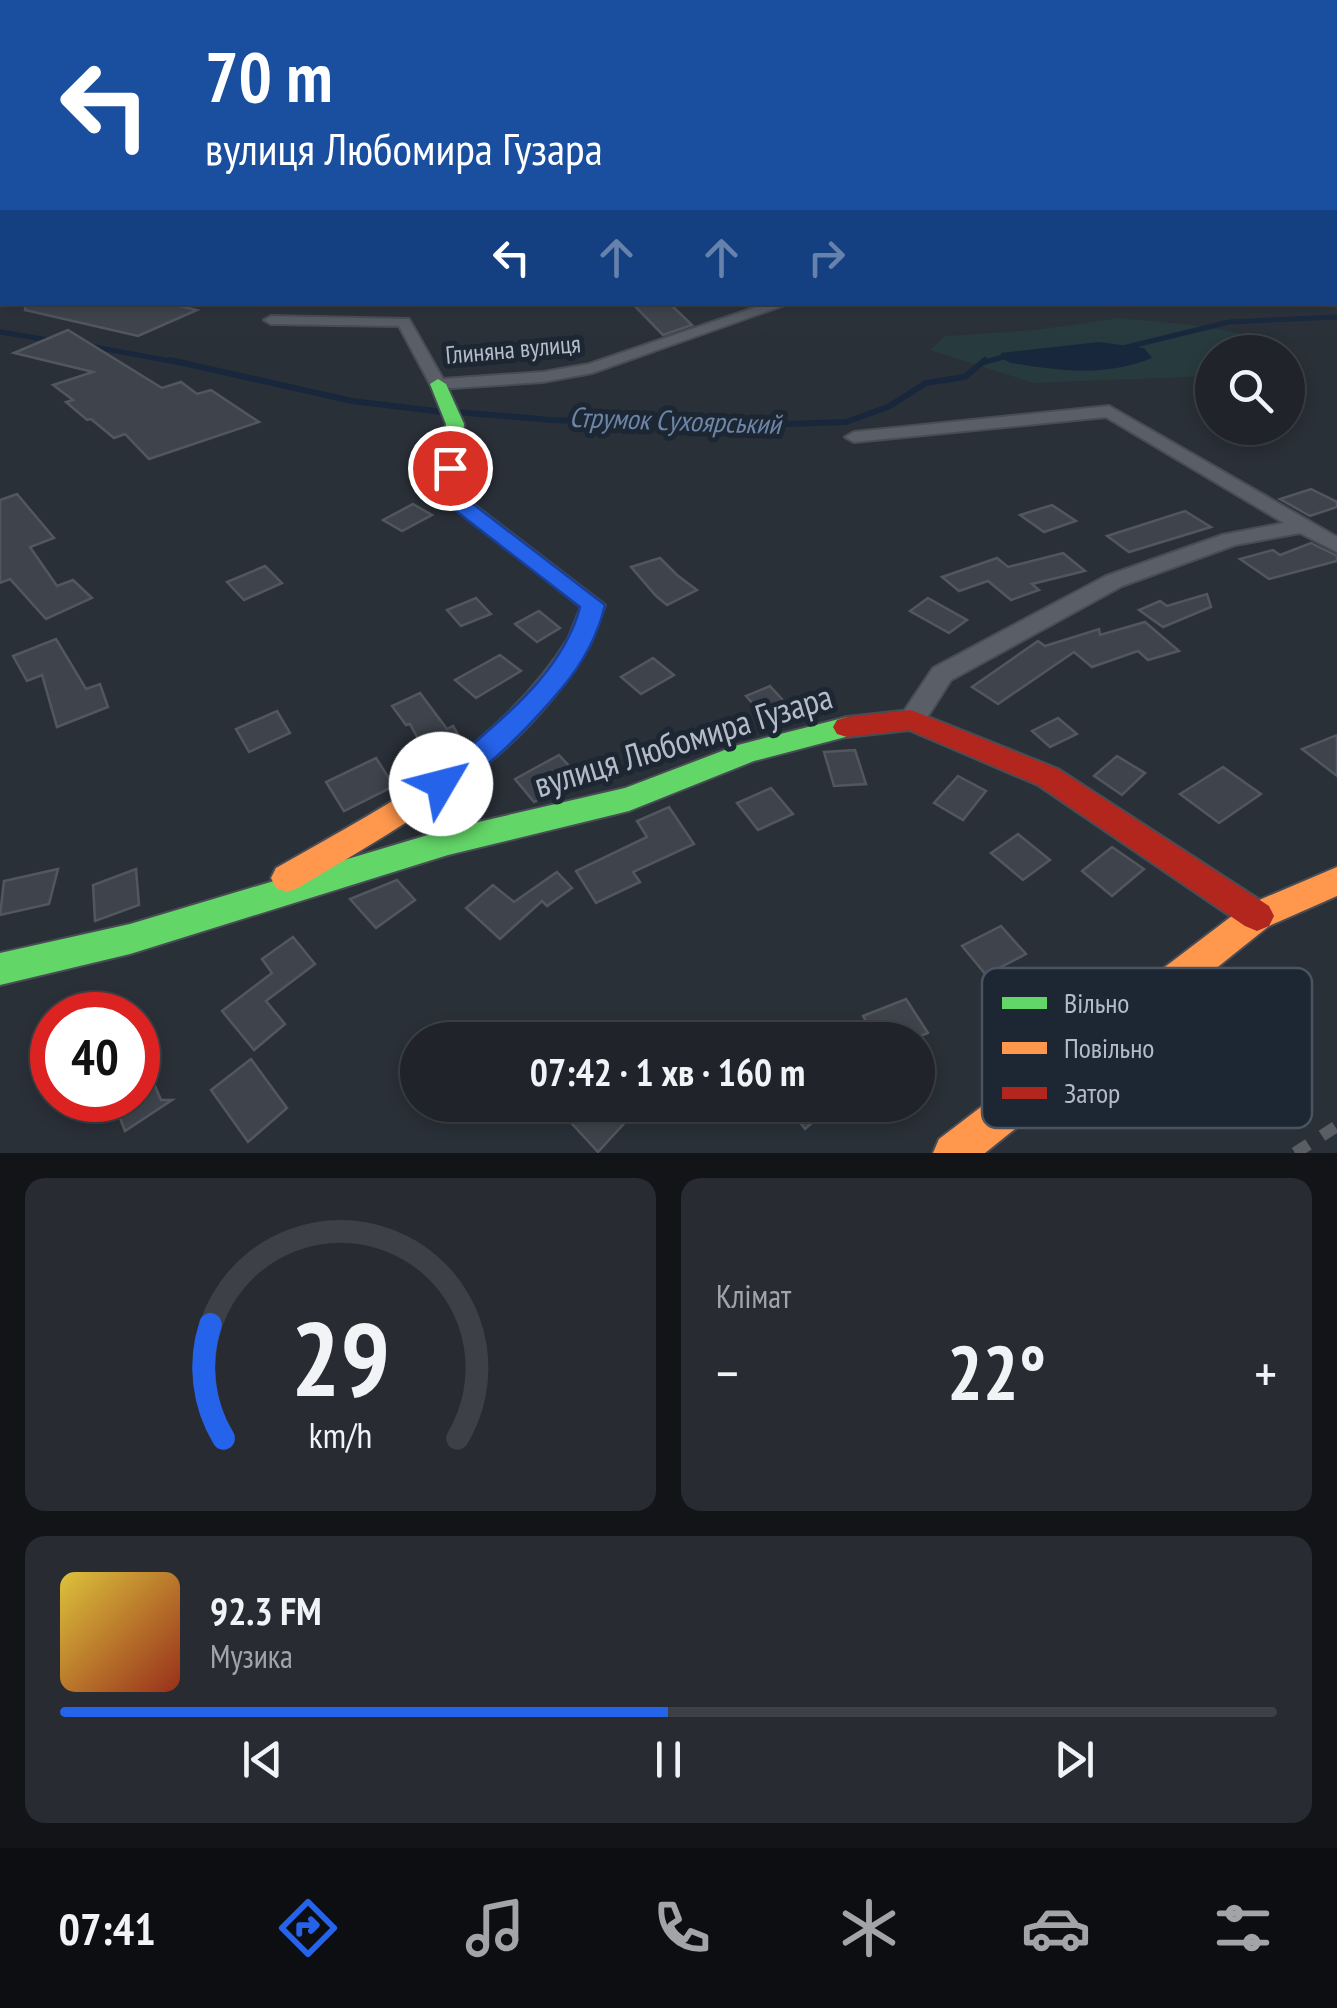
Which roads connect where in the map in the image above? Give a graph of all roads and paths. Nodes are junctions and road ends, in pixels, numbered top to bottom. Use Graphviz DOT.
graph roads {
  1 [pos="777,305"];
  2 [pos="271,320"];
  3 [pos="446,402"];
  4 [pos="854,437"];
  5 [pos="1303,526"];
  6 [pos="1337,546"];
  7 [pos="911,720"];
  8 [pos="1337,881"];
  9 [pos="245,903"];
  10 [pos="1257,916"];
  11 [pos="1190,968"];
  12 [pos="0,969"];
  13 [pos="985,1128"];
  14 [pos="953,1153"];
  1 -- 3 [label="street, Глиняна вулиця"];
  2 -- 3 [label="street, Глиняна вулиця"];
  3 -- 9 [label="street, вулиця Любомира Гузара"];
  4 -- 5 [label="street"];
  5 -- 6 [label="street"];
  5 -- 7 [label="street"];
  7 -- 9 [label="street, вулиця Любомира Гузара"];
  7 -- 10 [label="street, вулиця Любомира Гузара"];
  8 -- 10 [label="street"];
  9 -- 12 [label="street, вулиця Любомира Гузара"];
  10 -- 11 [label="street"];
  13 -- 14 [label="street"];
}
